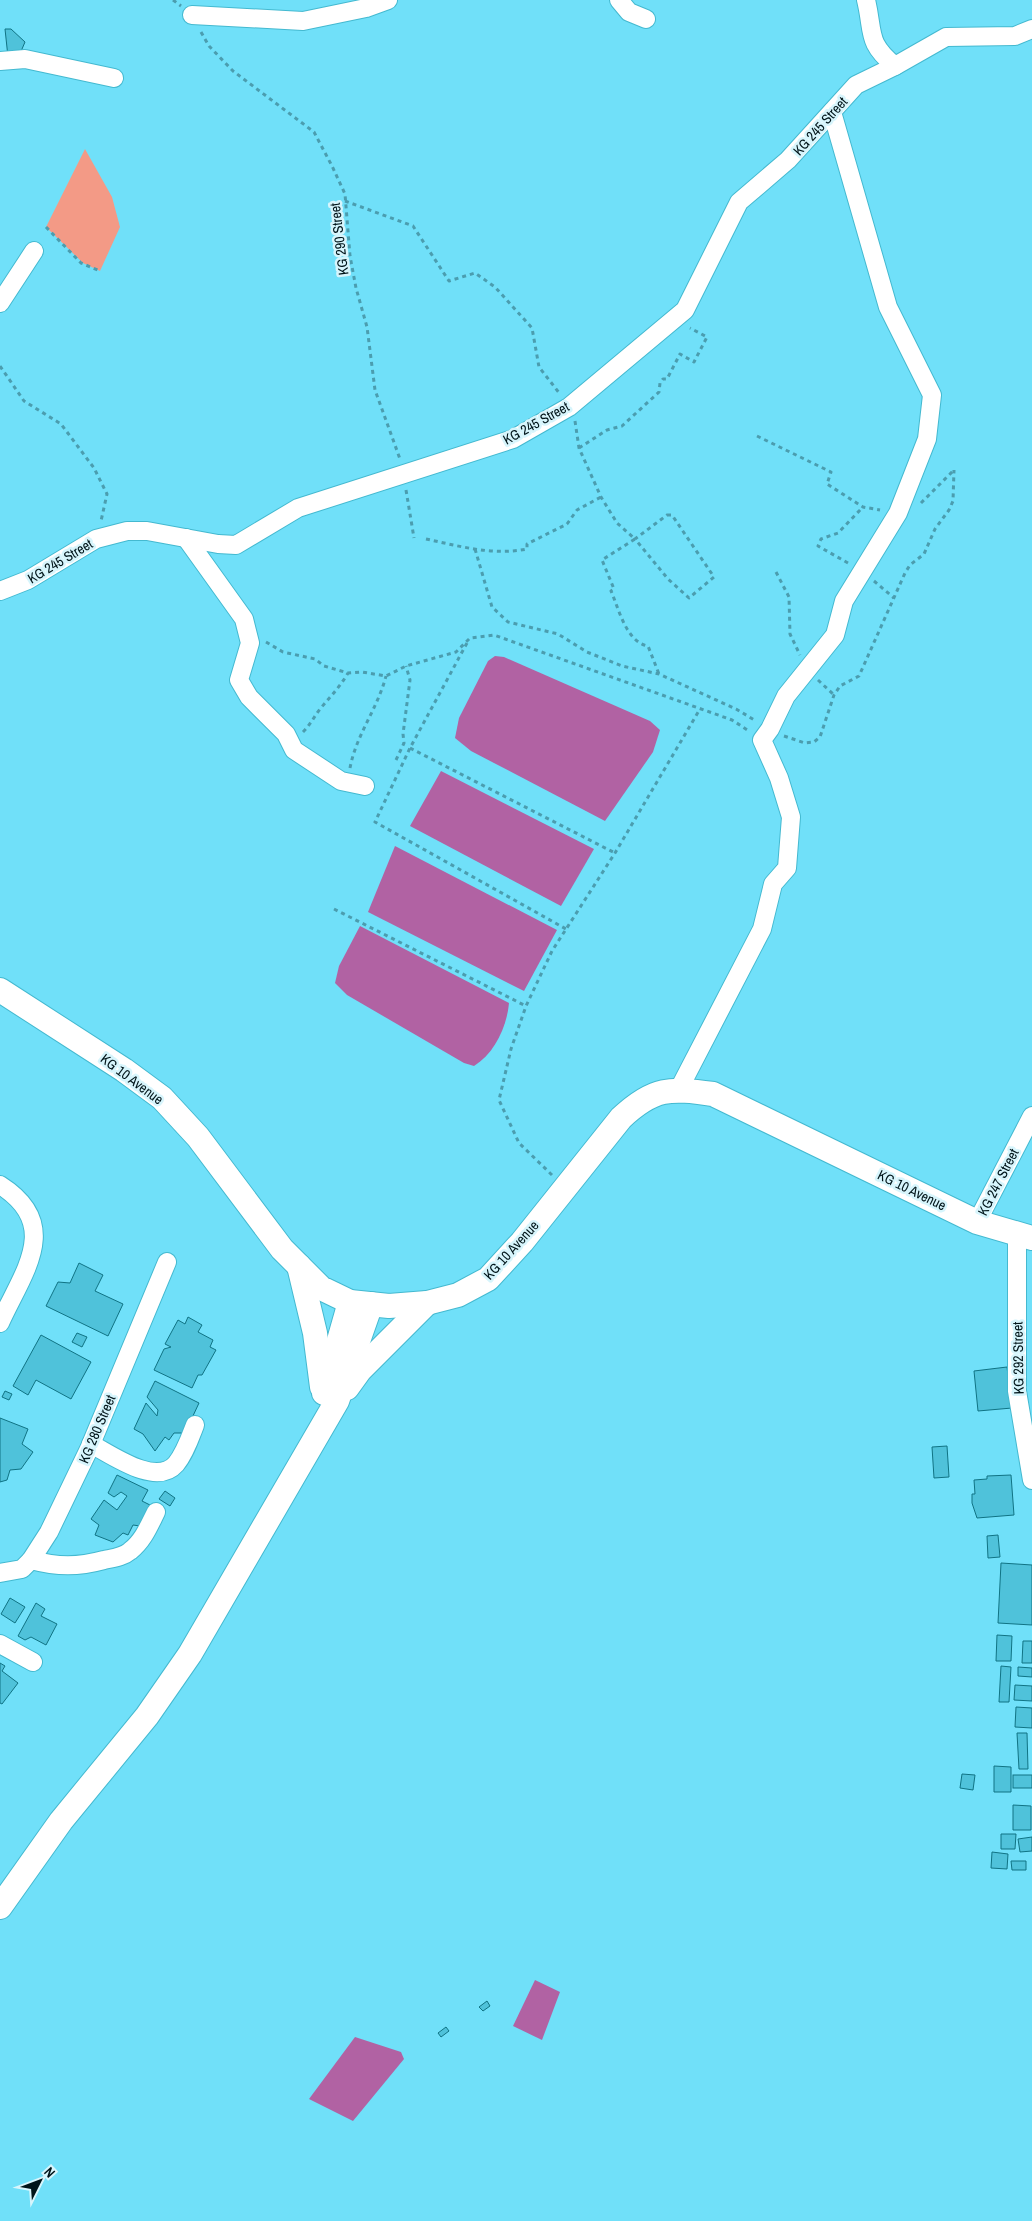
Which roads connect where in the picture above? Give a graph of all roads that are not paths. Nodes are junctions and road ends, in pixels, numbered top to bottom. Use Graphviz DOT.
graph roads {
  1 [pos="388,0"];
  2 [pos="619,0"];
  3 [pos="866,0"];
  4 [pos="192,15"];
  5 [pos="646,19"];
  6 [pos="1032,29"];
  7 [pos="0,61"];
  8 [pos="895,66"];
  9 [pos="114,78"];
  10 [pos="832,112"];
  11 [pos="34,251"];
  12 [pos="0,303"];
  13 [pos="186,538"];
  14 [pos="0,591"];
  15 [pos="365,786"];
  16 [pos="0,990"];
  17 [pos="679,1089"];
  18 [pos="1032,1116"];
  19 [pos="0,1185"];
  20 [pos="977,1222"];
  21 [pos="1024,1236"];
  22 [pos="167,1262"];
  23 [pos="299,1266"];
  24 [pos="361,1303"];
  25 [pos="427,1303"];
  26 [pos="0,1323"];
  27 [pos="330,1398"];
  28 [pos="195,1425"];
  29 [pos="91,1444"];
  30 [pos="1032,1480"];
  31 [pos="156,1512"];
  32 [pos="31,1560"];
  33 [pos="0,1573"];
  34 [pos="0,1644"];
  35 [pos="33,1662"];
  36 [pos="0,1907"];
  1 -- 4 [label="street"];
  2 -- 5 [label="street"];
  3 -- 8 [label="street"];
  6 -- 8 [label="street, KG 245 Street"];
  7 -- 9 [label="street"];
  8 -- 10 [label="street, KG 245 Street"];
  10 -- 13 [label="street, KG 245 Street"];
  10 -- 17 [label="street"];
  11 -- 12 [label="street"];
  13 -- 14 [label="street, KG 245 Street"];
  13 -- 15 [label="street"];
  16 -- 23 [label="street, KG 10 Avenue"];
  17 -- 20 [label="street, KG 10 Avenue"];
  17 -- 25 [label="street, KG 10 Avenue"];
  18 -- 20 [label="street, KG 247 Street"];
  19 -- 26 [label="street"];
  20 -- 21 [label="street, KG 10 Avenue"];
  21 -- 30 [label="street, KG 292 Street"];
  22 -- 29 [label="street, KG 280 Street"];
  23 -- 24 [label="street, KG 10 Avenue"];
  23 -- 27 [label="street"];
  24 -- 25 [label="street, KG 10 Avenue"];
  24 -- 27 [label="street"];
  25 -- 27 [label="street"];
  27 -- 36 [label="street"];
  28 -- 29 [label="street"];
  29 -- 32 [label="street, KG 280 Street"];
  31 -- 32 [label="street"];
  32 -- 33 [label="street"];
  34 -- 35 [label="street"];
}
